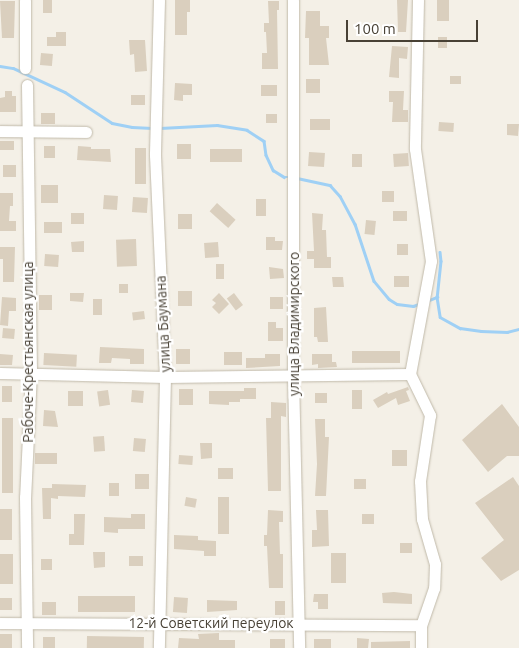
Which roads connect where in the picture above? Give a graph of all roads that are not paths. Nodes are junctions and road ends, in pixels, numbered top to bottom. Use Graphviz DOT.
graph roads {
  1 [pos="25,0"];
  2 [pos="159,0"];
  3 [pos="293,0"];
  4 [pos="418,0"];
  5 [pos="25,68"];
  6 [pos="27,85"];
  7 [pos="0,131"];
  8 [pos="26,132"];
  9 [pos="86,132"];
  10 [pos="31,372"];
  11 [pos="0,373"];
  12 [pos="410,374"];
  13 [pos="293,376"];
  14 [pos="165,377"];
  15 [pos="0,623"];
  16 [pos="27,623"];
  17 [pos="299,623"];
  18 [pos="159,624"];
  19 [pos="421,626"];
  20 [pos="27,648"];
  21 [pos="159,648"];
  22 [pos="299,648"];
  23 [pos="421,648"];
  1 -- 5 [label="street"];
  2 -- 14 [label="street, улица Баумана"];
  3 -- 13 [label="street, улица Владимирского"];
  4 -- 12 [label="street"];
  6 -- 8 [label="street, Рабоче-Крестьянская улица"];
  7 -- 8 [label="street"];
  8 -- 9 [label="street"];
  8 -- 10 [label="street, Рабоче-Крестьянская улица"];
  10 -- 11 [label="street"];
  10 -- 14 [label="street"];
  10 -- 16 [label="street, Рабоче-Крестьянская улица"];
  12 -- 13 [label="street"];
  12 -- 19 [label="street"];
  13 -- 14 [label="street"];
  13 -- 17 [label="street, улица Владимирского"];
  14 -- 18 [label="street, улица Баумана"];
  15 -- 16 [label="street, 12-й Советский переулок"];
  16 -- 18 [label="street, 12-й Советский переулок"];
  16 -- 20 [label="street, Рабоче-Крестьянская улица"];
  17 -- 18 [label="street, 12-й Советский переулок"];
  17 -- 19 [label="street, 12-й Советский переулок"];
  17 -- 22 [label="street, улица Владимирского"];
  18 -- 21 [label="street, улица Баумана"];
  19 -- 23 [label="street"];
}
